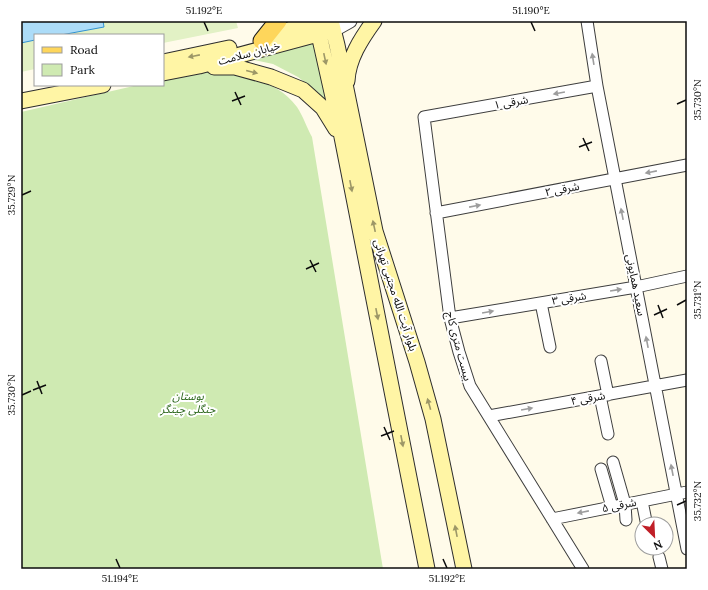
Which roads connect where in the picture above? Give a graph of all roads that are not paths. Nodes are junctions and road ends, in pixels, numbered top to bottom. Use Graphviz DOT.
graph roads {
  1 [pos="278,21"];
  2 [pos="350,21"];
  3 [pos="374,21"];
  4 [pos="587,21"];
  5 [pos="315,25"];
  6 [pos="332,25"];
  7 [pos="262,40"];
  8 [pos="164,62"];
  9 [pos="199,66"];
  10 [pos="164,73"];
  11 [pos="51,86"];
  12 [pos="98,86"];
  13 [pos="597,86"];
  14 [pos="21,92"];
  15 [pos="346,92"];
  16 [pos="21,101"];
  17 [pos="424,117"];
  18 [pos="342,138"];
  19 [pos="687,165"];
  20 [pos="615,179"];
  21 [pos="436,213"];
  22 [pos="687,276"];
  23 [pos="636,287"];
  24 [pos="541,303"];
  25 [pos="450,318"];
  26 [pos="550,347"];
  27 [pos="601,361"];
  28 [pos="687,380"];
  29 [pos="655,386"];
  30 [pos="604,395"];
  31 [pos="489,416"];
  32 [pos="608,434"];
  33 [pos="613,462"];
  34 [pos="601,469"];
  35 [pos="682,493"];
  36 [pos="642,501"];
  37 [pos="625,504"];
  38 [pos="612,507"];
  39 [pos="645,516"];
  40 [pos="552,519"];
  41 [pos="626,520"];
  42 [pos="687,549"];
  43 [pos="659,557"];
  44 [pos="427,569"];
  45 [pos="464,569"];
  46 [pos="583,569"];
  47 [pos="662,569"];
  1 -- 7 [label="main road"];
  2 -- 6 [label="street"];
  3 -- 15 [label="main road"];
  13 -- 4 [label="street, سعید همایونی, one-way"];
  5 -- 6 [label="main road, خیابان سلامت"];
  5 -- 7 [label="main road, خیابان سلامت"];
  5 -- 9 [label="main road, خیابان سلامت"];
  5 -- 18 [label="main road, بلوار آیت الله مجتبی تهرانی, one-way"];
  6 -- 15 [label="main road, بلوار آیت الله مجتبی تهرانی"];
  7 -- 8 [label="main road, خیابان سلامت, one-way"];
  9 -- 10 [label="main road, خیابان سلامت"];
  9 -- 18 [label="main road, one-way"];
  11 -- 14 [label="main road"];
  12 -- 16 [label="main road"];
  13 -- 17 [label="street, ۱ شرقی, one-way"];
  13 -- 20 [label="street, سعید همایونی"];
  45 -- 15 [label="main road, بلوار آیت الله مجتبی تهرانی, one-way"];
  17 -- 21 [label="street, بیست متری کاج"];
  18 -- 44 [label="main road, بلوار آیت الله مجتبی تهرانی, one-way"];
  19 -- 20 [label="street, ۲ شرقی, one-way"];
  21 -- 20 [label="street, ۲ شرقی, one-way"];
  23 -- 20 [label="street, سعید همایونی, one-way"];
  21 -- 25 [label="street, بیست متری کاج"];
  22 -- 23 [label="street, ۳ شرقی"];
  24 -- 23 [label="street, ۳ شرقی, one-way"];
  29 -- 23 [label="street, سعید همایونی, one-way"];
  25 -- 24 [label="street, ۳ شرقی, one-way"];
  24 -- 26 [label="street"];
  25 -- 31 [label="street, بیست متری کاج"];
  27 -- 30 [label="street"];
  28 -- 29 [label="street, ۴ شرقی"];
  29 -- 30 [label="street, ۴ شرقی"];
  35 -- 29 [label="street, سعید همایونی, one-way"];
  31 -- 30 [label="street, ۴ شرقی, one-way"];
  30 -- 32 [label="street"];
  31 -- 40 [label="street, بیست متری کاج"];
  33 -- 37 [label="street"];
  34 -- 38 [label="street"];
  35 -- 36 [label="street, ۵ شرقی"];
  35 -- 42 [label="street, سعید همایونی"];
  36 -- 37 [label="street, ۵ شرقی"];
  36 -- 39 [label="street"];
  37 -- 38 [label="street, ۵ شرقی"];
  37 -- 41 [label="street"];
  38 -- 40 [label="street, ۵ شرقی, one-way"];
  40 -- 46 [label="street, بیست متری کاج"];
  43 -- 47 [label="street"];
}
